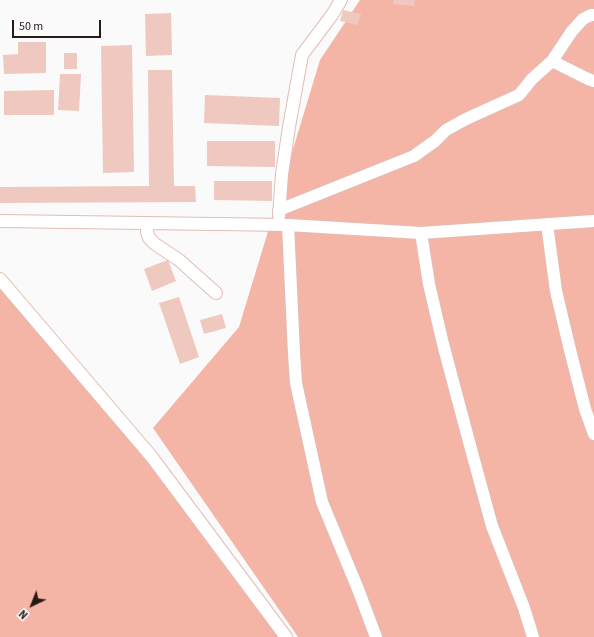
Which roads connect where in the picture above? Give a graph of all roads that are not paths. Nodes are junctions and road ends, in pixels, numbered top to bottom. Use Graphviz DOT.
graph roads {
  1 [pos="341,0"];
  2 [pos="594,15"];
  3 [pos="552,61"];
  4 [pos="594,81"];
  5 [pos="279,210"];
  6 [pos="0,221"];
  7 [pos="594,221"];
  8 [pos="147,223"];
  9 [pos="547,224"];
  10 [pos="284,225"];
  11 [pos="421,233"];
  12 [pos="0,279"];
  13 [pos="216,293"];
  14 [pos="594,434"];
  15 [pos="286,637"];
  16 [pos="376,637"];
  17 [pos="533,637"];
  1 -- 5 [label="street"];
  2 -- 3 [label="street"];
  3 -- 4 [label="street"];
  3 -- 5 [label="street"];
  5 -- 10 [label="street"];
  6 -- 8 [label="street"];
  7 -- 9 [label="street"];
  8 -- 10 [label="street"];
  8 -- 13 [label="street"];
  9 -- 11 [label="street"];
  9 -- 14 [label="street"];
  10 -- 11 [label="street"];
  10 -- 16 [label="street"];
  11 -- 17 [label="street"];
  12 -- 15 [label="street"];
}
